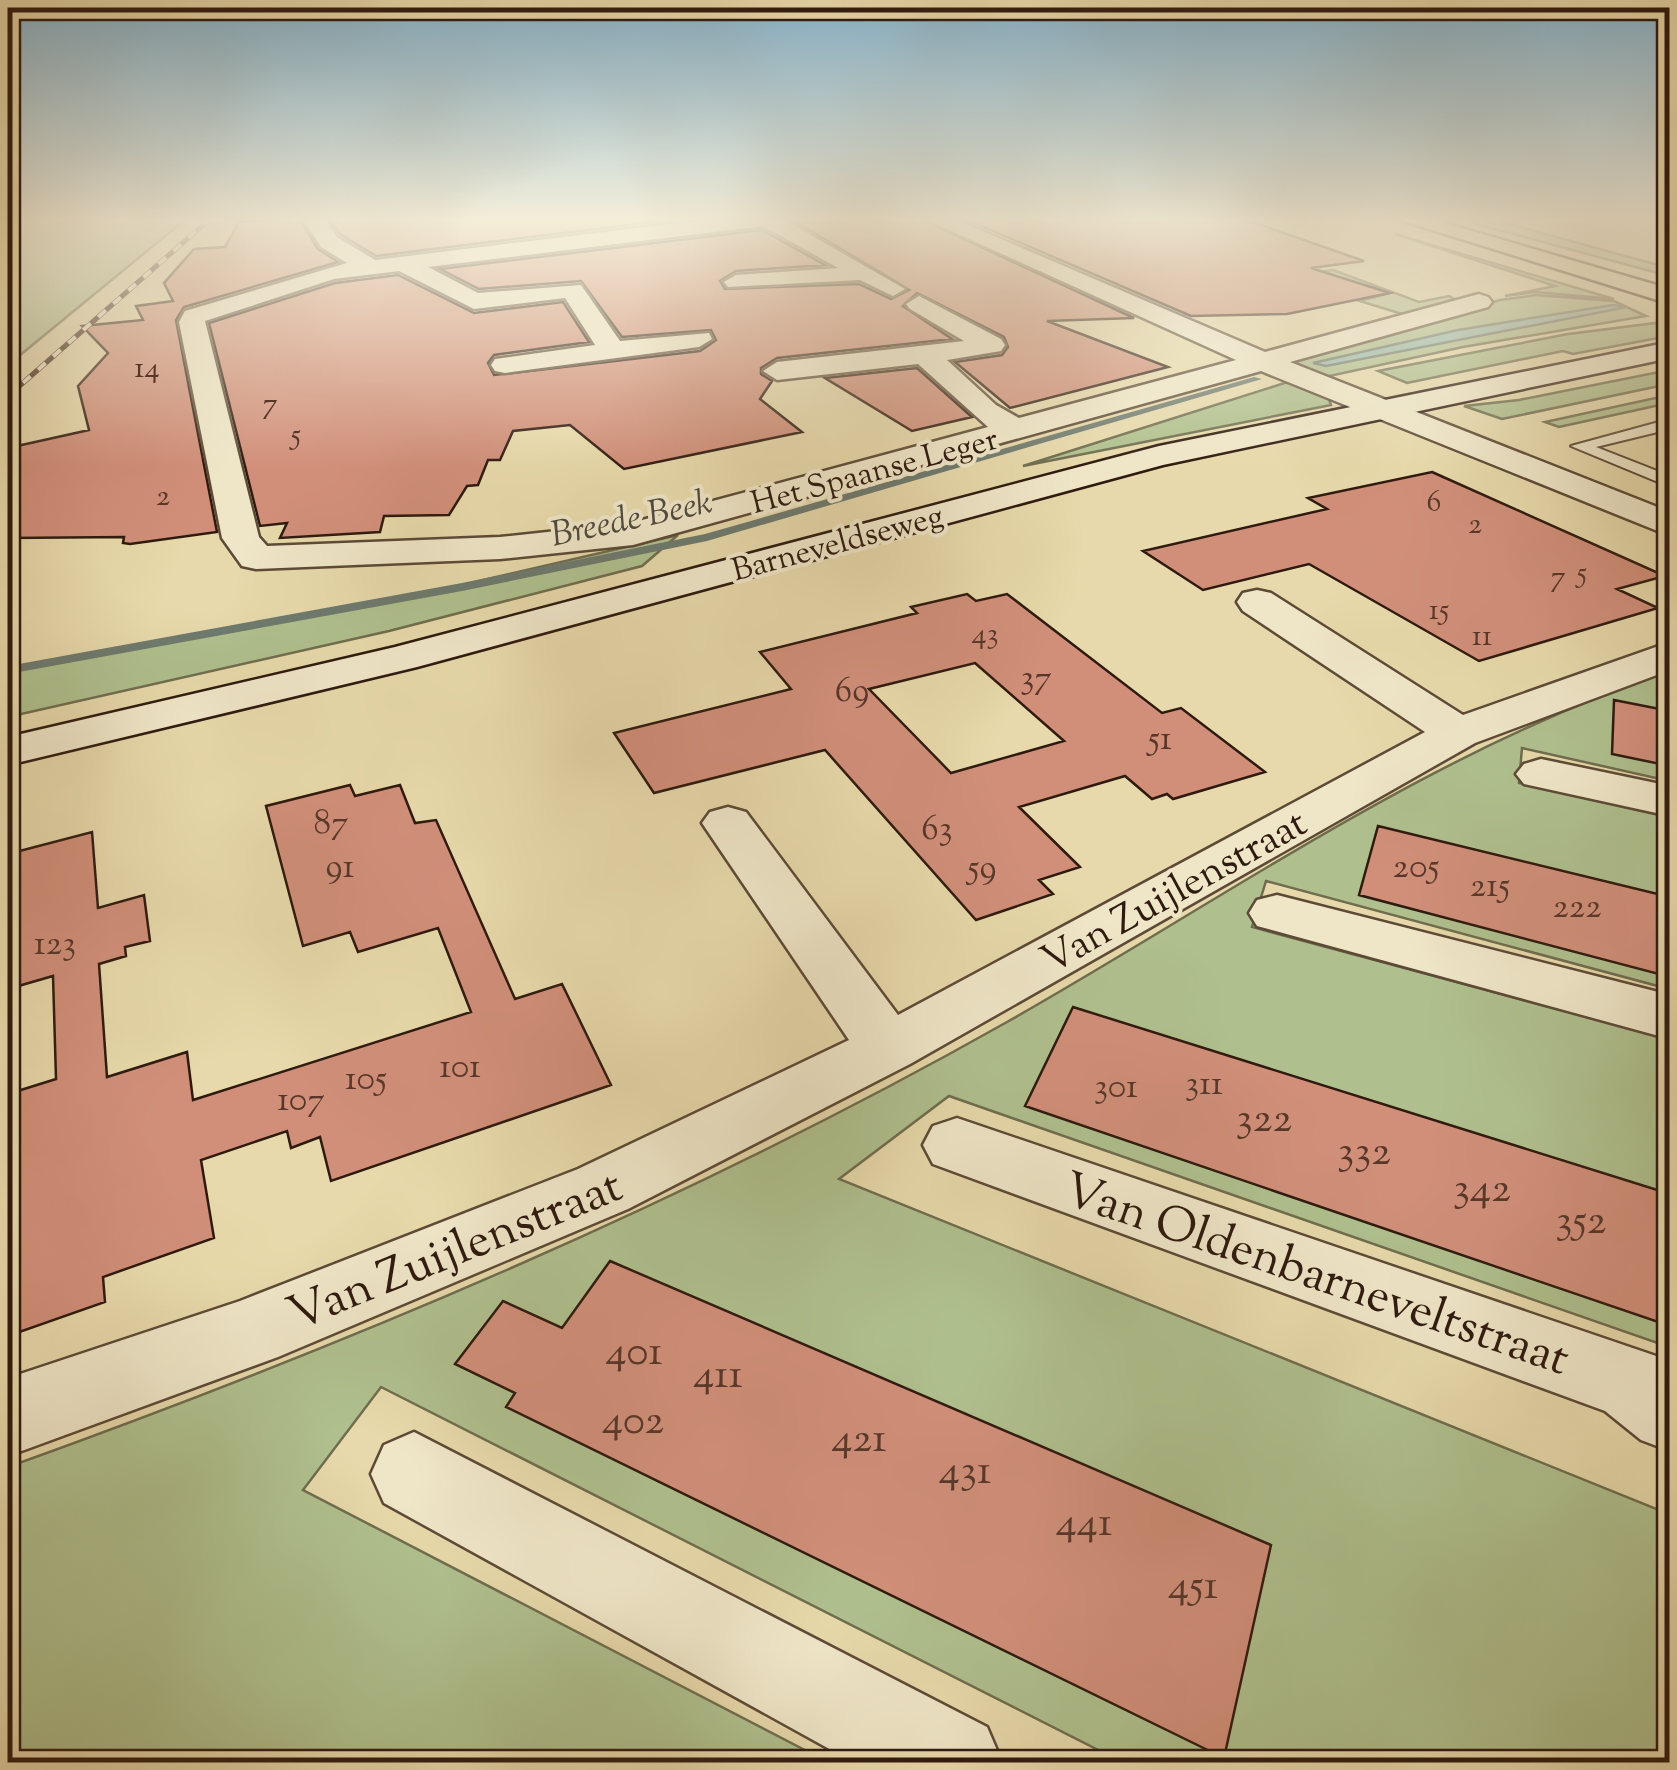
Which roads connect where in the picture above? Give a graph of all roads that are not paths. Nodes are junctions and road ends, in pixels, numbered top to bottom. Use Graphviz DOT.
graph roads {
  1 [pos="231,302"];
  2 [pos="580,302"];
  3 [pos="1126,302"];
  4 [pos="1479,302"];
  5 [pos="919,304"];
  6 [pos="699,340"];
  7 [pos="1670,350"];
  8 [pos="613,351"];
  9 [pos="925,355"];
  10 [pos="1262,360"];
  11 [pos="504,365"];
  12 [pos="777,371"];
  13 [pos="1384,410"];
  14 [pos="1670,424"];
  15 [pos="1019,432"];
  16 [pos="1630,434"];
  17 [pos="1656,444"];
  18 [pos="1670,482"];
  19 [pos="1670,525"];
  20 [pos="1257,602"];
  21 [pos="1670,655"];
  22 [pos="1458,733"];
  23 [pos="8,750"];
  24 [pos="1541,774"];
  25 [pos="1670,802"];
  26 [pos="728,823"];
  27 [pos="1277,913"];
  28 [pos="1670,1018"];
  29 [pos="888,1048"];
  30 [pos="957,1145"];
  31 [pos="1670,1413"];
  32 [pos="8,1417"];
  33 [pos="414,1474"];
  34 [pos="952,1762"];
  1 -- 15 [label="street, Het Spaanse Leger"];
  2 -- 8 [label="street"];
  3 -- 10 [label="street"];
  4 -- 10 [label="street, Het Spaanse Leger"];
  5 -- 9 [label="street"];
  6 -- 8 [label="street"];
  7 -- 13 [label="street, Barneveldseweg"];
  8 -- 11 [label="street"];
  9 -- 12 [label="street"];
  9 -- 15 [label="street"];
  10 -- 13 [label="street"];
  10 -- 15 [label="street, Het Spaanse Leger"];
  13 -- 19 [label="street"];
  13 -- 23 [label="street, Barneveldseweg"];
  14 -- 16 [label="lane"];
  16 -- 17 [label="lane"];
  16 -- 18 [label="lane"];
  20 -- 22 [label="street"];
  21 -- 22 [label="street, Van Zuijlenstraat"];
  22 -- 29 [label="street, Van Zuijlenstraat"];
  24 -- 25 [label="street"];
  26 -- 29 [label="street"];
  27 -- 28 [label="street"];
  29 -- 32 [label="street, Van Zuijlenstraat"];
  30 -- 31 [label="street, Van Oldenbarneveltstraat"];
  33 -- 34 [label="street"];
}
